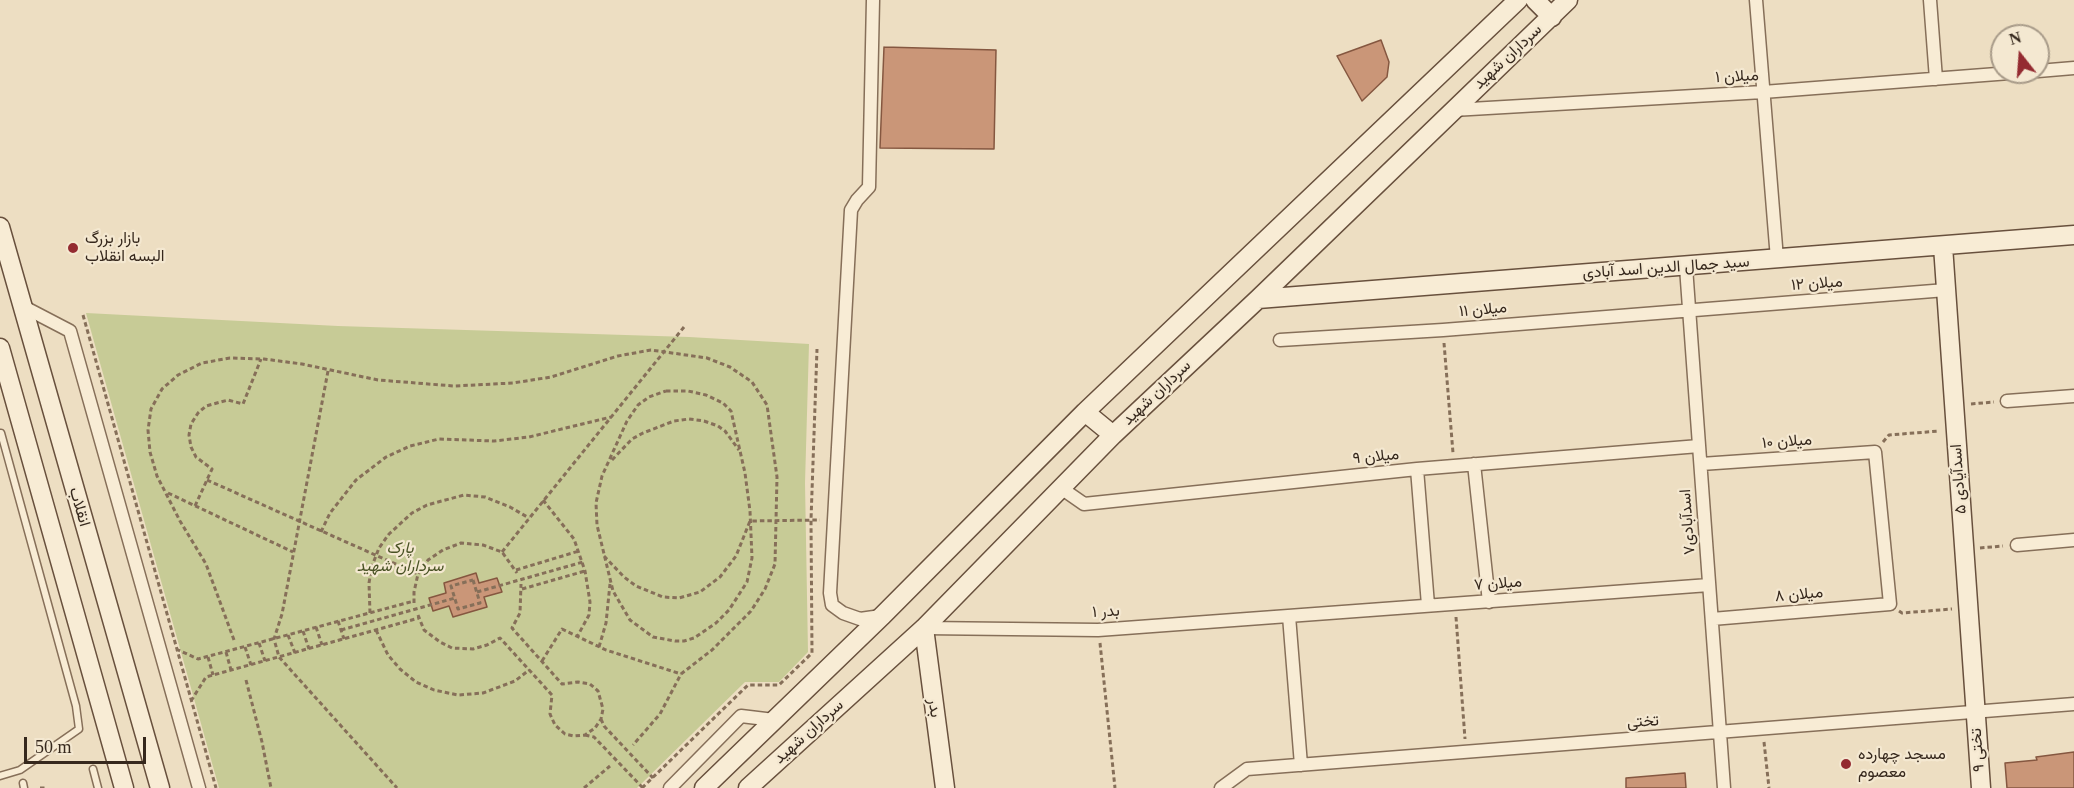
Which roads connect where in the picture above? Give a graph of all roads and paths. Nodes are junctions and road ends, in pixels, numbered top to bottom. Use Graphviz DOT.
graph roads {
  1 [pos="873,0"];
  2 [pos="1518,0"];
  3 [pos="1535,0"];
  4 [pos="1568,0"];
  5 [pos="1756,0"];
  6 [pos="1930,0"];
  7 [pos="1552,17"];
  8 [pos="2074,68"];
  9 [pos="2050,70"];
  10 [pos="1990,75"];
  11 [pos="1936,79"];
  12 [pos="1763,92"];
  13 [pos="1452,110"];
  14 [pos="0,226"];
  15 [pos="2074,235"];
  16 [pos="1943,246"];
  17 [pos="1777,259"];
  18 [pos="1686,267"];
  19 [pos="1946,290"];
  20 [pos="1258,299"];
  21 [pos="22,306"];
  22 [pos="1689,310"];
  23 [pos="83,315"];
  24 [pos="684,327"];
  25 [pos="1443,330"];
  26 [pos="1280,340"];
  27 [pos="0,348"];
  28 [pos="817,350"];
  29 [pos="664,352"];
  30 [pos="262,359"];
  31 [pos="328,370"];
  32 [pos="2074,396"];
  33 [pos="2007,401"];
  34 [pos="1954,406"];
  35 [pos="1085,412"];
  36 [pos="611,417"];
  37 [pos="1956,429"];
  38 [pos="1,433"];
  39 [pos="1113,435"];
  40 [pos="1699,446"];
  41 [pos="1875,453"];
  42 [pos="741,454"];
  43 [pos="610,462"];
  44 [pos="1474,464"];
  45 [pos="1701,464"];
  46 [pos="1454,466"];
  47 [pos="1418,469"];
  48 [pos="207,480"];
  49 [pos="1061,488"];
  50 [pos="166,493"];
  51 [pos="543,500"];
  52 [pos="195,506"];
  53 [pos="529,518"];
  54 [pos="812,520"];
  55 [pos="834,520"];
  56 [pos="750,521"];
  57 [pos="777,521"];
  58 [pos="299,523"];
  59 [pos="321,532"];
  60 [pos="2074,540"];
  61 [pos="2017,545"];
  62 [pos="1964,549"];
  63 [pos="579,551"];
  64 [pos="293,552"];
  65 [pos="502,552"];
  66 [pos="376,556"];
  67 [pos="604,556"];
  68 [pos="583,562"];
  69 [pos="585,571"];
  70 [pos="418,574"];
  71 [pos="610,580"];
  72 [pos="1709,585"];
  73 [pos="477,592"];
  74 [pos="455,598"];
  75 [pos="1489,602"];
  76 [pos="1455,603"];
  77 [pos="1890,604"];
  78 [pos="1428,605"];
  79 [pos="1968,608"];
  80 [pos="370,613"];
  81 [pos="1289,615"];
  82 [pos="882,616"];
  83 [pos="1712,619"];
  84 [pos="338,621"];
  85 [pos="316,627"];
  86 [pos="924,628"];
  87 [pos="341,630"];
  88 [pos="376,630"];
  89 [pos="1098,630"];
  90 [pos="303,631"];
  91 [pos="288,635"];
  92 [pos="578,637"];
  93 [pos="274,639"];
  94 [pos="344,639"];
  95 [pos="234,640"];
  96 [pos="158,641"];
  97 [pos="260,643"];
  98 [pos="322,645"];
  99 [pos="245,647"];
  100 [pos="599,647"];
  101 [pos="309,649"];
  102 [pos="177,650"];
  103 [pos="226,652"];
  104 [pos="294,653"];
  105 [pos="208,657"];
  106 [pos="279,657"];
  107 [pos="265,661"];
  108 [pos="542,661"];
  109 [pos="251,665"];
  110 [pos="231,670"];
  111 [pos="529,670"];
  112 [pos="681,674"];
  113 [pos="213,675"];
  114 [pos="246,680"];
  115 [pos="191,701"];
  116 [pos="2074,704"];
  117 [pos="1976,712"];
  118 [pos="601,719"];
  119 [pos="774,720"];
  120 [pos="180,721"];
  121 [pos="1762,729"];
  122 [pos="1720,732"];
  123 [pos="585,735"];
  124 [pos="633,745"];
  125 [pos="1466,752"];
  126 [pos="1301,765"];
  127 [pos="610,766"];
  128 [pos="93,769"];
  129 [pos="0,776"];
  130 [pos="654,779"];
  131 [pos="40,788"];
  132 [pos="45,788"];
  133 [pos="98,788"];
  134 [pos="124,788"];
  135 [pos="160,788"];
  136 [pos="199,788"];
  137 [pos="216,788"];
  138 [pos="271,788"];
  139 [pos="397,788"];
  140 [pos="584,788"];
  141 [pos="643,788"];
  142 [pos="670,788"];
  143 [pos="704,788"];
  144 [pos="748,788"];
  145 [pos="945,788"];
  146 [pos="1114,788"];
  147 [pos="1221,788"];
  148 [pos="1724,788"];
  149 [pos="1769,788"];
  150 [pos="1981,788"];
  1 -- 55 [label="street"];
  2 -- 35 [label="street, سرداران شهید"];
  3 -- 7 [label="street"];
  4 -- 7 [label="street, سرداران شهید"];
  5 -- 12 [label="street"];
  6 -- 11 [label="street"];
  7 -- 13 [label="street, سرداران شهید"];
  8 -- 9 [label="street"];
  10 -- 11 [label="street, میلان ۱"];
  11 -- 12 [label="street, میلان ۱"];
  12 -- 13 [label="street, میلان ۱"];
  12 -- 17 [label="street"];
  13 -- 20 [label="street, سرداران شهید"];
  14 -- 21 [label="street, انقلاب"];
  15 -- 16 [label="street, سید جمال الدین اسد آبادی"];
  16 -- 17 [label="street, سید جمال الدین اسد آبادی"];
  16 -- 19 [label="street, اسدآیادی ۵"];
  17 -- 18 [label="street, سید جمال الدین اسد آبادی"];
  18 -- 20 [label="street, سید جمال الدین اسد آبادی"];
  18 -- 22 [label="street, اسدآبادی۷"];
  19 -- 22 [label="street, میلان ۱۲"];
  19 -- 34 [label="street, اسدآیادی ۵"];
  20 -- 39 [label="street, سرداران شهید"];
  21 -- 96 [label="street"];
  21 -- 135 [label="street, انقلاب"];
  22 -- 25 [label="street, میلان ۱۱"];
  22 -- 40 [label="street, اسدآبادی۷"];
  23 -- 102 [label="path"];
  24 -- 29 [label="path"];
  25 -- 26 [label="street, میلان ۱۱"];
  25 -- 46 [label="path"];
  27 -- 134 [label="street, انقلاب"];
  28 -- 54 [label="path"];
  29 -- 31 [label="path"];
  29 -- 36 [label="path"];
  29 -- 57 [label="path"];
  30 -- 31 [label="path"];
  30 -- 48 [label="path"];
  30 -- 50 [label="path"];
  31 -- 58 [label="path"];
  32 -- 33 [label="street"];
  33 -- 34 [label="path"];
  34 -- 37 [label="street, اسدآیادی ۵"];
  35 -- 39 [label="street"];
  35 -- 82 [label="street, سرداران شهید"];
  36 -- 51 [label="path"];
  36 -- 59 [label="path"];
  37 -- 41 [label="path"];
  37 -- 62 [label="street, اسدآیادی ۵"];
  38 -- 129 [label="lane"];
  39 -- 49 [label="street, سرداران شهید"];
  40 -- 44 [label="street, میلان ۹"];
  40 -- 45 [label="street, اسدآبادی۷"];
  41 -- 45 [label="street, میلان ۱۰"];
  41 -- 77 [label="street"];
  42 -- 43 [label="path"];
  42 -- 43 [label="path"];
  42 -- 56 [label="path"];
  43 -- 67 [label="path"];
  44 -- 46 [label="street, میلان ۹"];
  44 -- 75 [label="street"];
  45 -- 72 [label="street, اسدآبادی۷"];
  46 -- 47 [label="street, میلان ۹"];
  47 -- 49 [label="street, میلان ۹"];
  47 -- 78 [label="street"];
  48 -- 52 [label="path"];
  48 -- 58 [label="path"];
  49 -- 86 [label="street, سرداران شهید"];
  50 -- 52 [label="path"];
  50 -- 95 [label="path"];
  51 -- 53 [label="path"];
  51 -- 63 [label="path"];
  52 -- 64 [label="path"];
  53 -- 65 [label="path"];
  53 -- 66 [label="path"];
  54 -- 55 [label="path"];
  54 -- 57 [label="path"];
  54 -- 130 [label="path"];
  55 -- 82 [label="street"];
  56 -- 57 [label="path"];
  56 -- 67 [label="path"];
  56 -- 71 [label="path"];
  57 -- 112 [label="path"];
  58 -- 59 [label="path"];
  58 -- 64 [label="path"];
  59 -- 66 [label="path"];
  60 -- 61 [label="street"];
  61 -- 62 [label="path"];
  62 -- 79 [label="street, اسدآیادی ۵"];
  63 -- 65 [label="path"];
  63 -- 68 [label="path"];
  64 -- 93 [label="path"];
  65 -- 70 [label="path"];
  66 -- 70 [label="path"];
  66 -- 80 [label="path"];
  67 -- 71 [label="path"];
  68 -- 69 [label="path"];
  68 -- 73 [label="path"];
  69 -- 92 [label="path"];
  69 -- 108 [label="path"];
  70 -- 80 [label="path"];
  71 -- 100 [label="path"];
  72 -- 75 [label="street, میلان ۷"];
  72 -- 83 [label="street, اسدآبادی۷"];
  73 -- 74 [label="path"];
  73 -- 74 [label="path"];
  74 -- 87 [label="path"];
  75 -- 76 [label="street, میلان ۷"];
  76 -- 78 [label="street, میلان ۷"];
  76 -- 125 [label="path"];
  77 -- 79 [label="path"];
  77 -- 83 [label="street, میلان ۸"];
  78 -- 81 [label="street, میلان ۷"];
  79 -- 117 [label="street, اسدآیادی ۵"];
  80 -- 84 [label="path"];
  81 -- 89 [label="street, بدر ۱"];
  81 -- 126 [label="street"];
  82 -- 119 [label="street, سرداران شهید"];
  83 -- 122 [label="street, اسدآبادی۷"];
  84 -- 85 [label="path"];
  84 -- 87 [label="path"];
  85 -- 90 [label="path"];
  85 -- 98 [label="path"];
  86 -- 89 [label="street, بدر ۱"];
  86 -- 144 [label="street, سرداران شهید"];
  86 -- 145 [label="street, بدر"];
  87 -- 94 [label="path"];
  88 -- 94 [label="path"];
  88 -- 111 [label="path"];
  88 -- 111 [label="path"];
  89 -- 146 [label="path"];
  90 -- 91 [label="path"];
  90 -- 101 [label="path"];
  91 -- 93 [label="path"];
  91 -- 104 [label="path"];
  92 -- 100 [label="path"];
  92 -- 108 [label="path"];
  93 -- 97 [label="path"];
  93 -- 106 [label="path"];
  94 -- 98 [label="path"];
  96 -- 102 [label="path"];
  96 -- 120 [label="street"];
  97 -- 99 [label="path"];
  97 -- 107 [label="path"];
  98 -- 101 [label="path"];
  99 -- 103 [label="path"];
  99 -- 109 [label="path"];
  100 -- 112 [label="path"];
  101 -- 104 [label="path"];
  102 -- 105 [label="path"];
  102 -- 115 [label="path"];
  103 -- 105 [label="path"];
  103 -- 110 [label="path"];
  104 -- 106 [label="path"];
  105 -- 113 [label="path"];
  106 -- 107 [label="path"];
  106 -- 139 [label="path"];
  107 -- 109 [label="path"];
  108 -- 118 [label="path"];
  109 -- 110 [label="path"];
  110 -- 113 [label="path"];
  111 -- 123 [label="path"];
  112 -- 124 [label="path"];
  113 -- 115 [label="path"];
  114 -- 138 [label="path"];
  115 -- 120 [label="path"];
  115 -- 137 [label="path"];
  116 -- 117 [label="street, تختی"];
  117 -- 121 [label="street, تختی"];
  117 -- 150 [label="street, تختی ۹"];
  118 -- 123 [label="path"];
  118 -- 130 [label="path"];
  119 -- 142 [label="street"];
  119 -- 143 [label="street, سرداران شهید"];
  120 -- 136 [label="street"];
  121 -- 122 [label="street, تختی"];
  121 -- 149 [label="path"];
  122 -- 125 [label="street, تختی"];
  122 -- 148 [label="street, اسدآبادی۷"];
  123 -- 141 [label="path"];
  125 -- 126 [label="street, تختی"];
  126 -- 147 [label="street, تختی"];
  127 -- 140 [label="path"];
  128 -- 133 [label="lane"];
  130 -- 141 [label="path"];
  131 -- 132 [label="path"];
}
